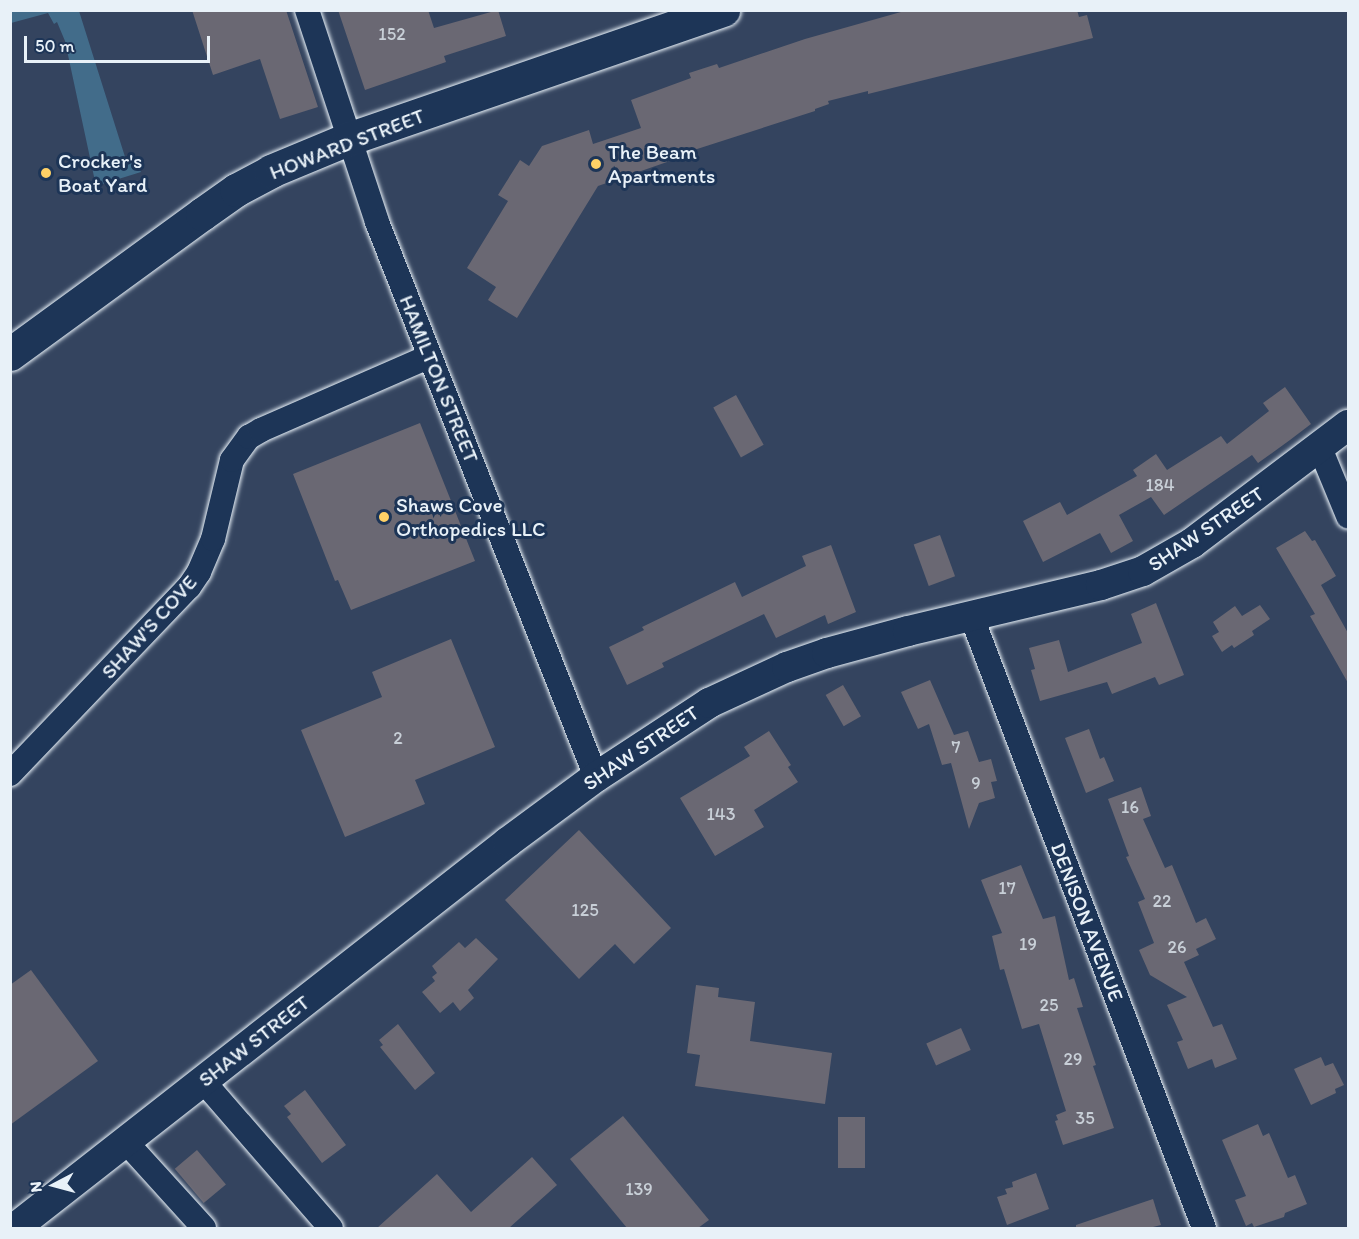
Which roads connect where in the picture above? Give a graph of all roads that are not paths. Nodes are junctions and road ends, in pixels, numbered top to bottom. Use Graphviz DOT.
graph roads {
  1 [pos="307,10"];
  2 [pos="723,10"];
  3 [pos="348,139"];
  4 [pos="10,354"];
  5 [pos="430,356"];
  6 [pos="1348,425"];
  7 [pos="1320,448"];
  8 [pos="1348,516"];
  9 [pos="971,615"];
  10 [pos="10,774"];
  11 [pos="596,777"];
  12 [pos="203,1081"];
  13 [pos="126,1142"];
  14 [pos="15,1228"];
  15 [pos="204,1228"];
  16 [pos="331,1228"];
  17 [pos="1204,1228"];
  1 -- 3 [label="street, HAMILTON STREET"];
  2 -- 3 [label="main road, HOWARD STREET"];
  3 -- 4 [label="main road, HOWARD STREET"];
  3 -- 5 [label="street, HAMILTON STREET"];
  5 -- 10 [label="street, SHAW'S COVE"];
  5 -- 11 [label="street, HAMILTON STREET"];
  6 -- 7 [label="street, SHAW STREET"];
  7 -- 8 [label="street"];
  7 -- 9 [label="street, SHAW STREET"];
  9 -- 11 [label="street, SHAW STREET"];
  9 -- 17 [label="street, DENISON AVENUE"];
  11 -- 12 [label="street, SHAW STREET"];
  12 -- 13 [label="street, SHAW STREET"];
  12 -- 16 [label="street"];
  13 -- 14 [label="street, SHAW STREET"];
  13 -- 15 [label="street"];
}
